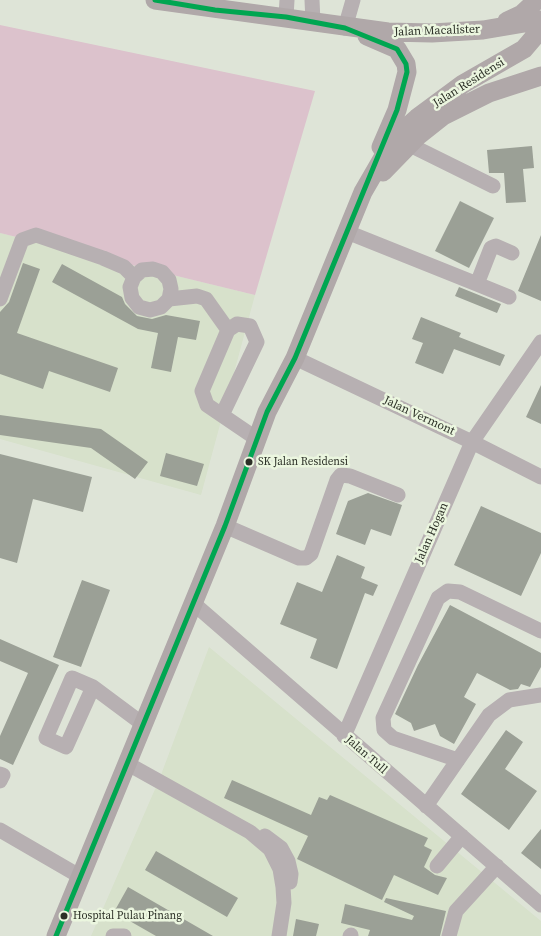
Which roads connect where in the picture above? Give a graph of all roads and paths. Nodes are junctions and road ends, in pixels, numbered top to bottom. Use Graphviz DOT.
graph roads {
  1 [pos="312,0"];
  2 [pos="353,0"];
  3 [pos="538,0"];
  4 [pos="164,1"];
  5 [pos="286,9"];
  6 [pos="541,20"];
  7 [pos="313,22"];
  8 [pos="345,28"];
  9 [pos="490,29"];
  10 [pos="541,29"];
  11 [pos="541,76"];
  12 [pos="410,145"];
  13 [pos="493,186"];
  14 [pos="363,192"];
  15 [pos="347,232"];
  16 [pos="512,253"];
  17 [pos="134,276"];
  18 [pos="476,284"];
  19 [pos="509,298"];
  20 [pos="0,299"];
  21 [pos="169,299"];
  22 [pos="228,330"];
  23 [pos="541,342"];
  24 [pos="295,358"];
  25 [pos="222,415"];
  26 [pos="257,439"];
  27 [pos="472,442"];
  28 [pos="541,477"];
  29 [pos="398,495"];
  30 [pos="225,526"];
  31 [pos="193,603"];
  32 [pos="541,631"];
  33 [pos="93,687"];
  34 [pos="541,695"];
  35 [pos="144,725"];
  36 [pos="344,736"];
  37 [pos="458,760"];
  38 [pos="128,764"];
  39 [pos="0,774"];
  40 [pos="0,781"];
  41 [pos="426,806"];
  42 [pos="0,830"];
  43 [pos="462,836"];
  44 [pos="437,866"];
  45 [pos="497,866"];
  46 [pos="81,877"];
  47 [pos="541,905"];
  48 [pos="56,936"];
  49 [pos="113,936"];
  50 [pos="124,936"];
  51 [pos="279,936"];
  52 [pos="449,936"];
  1 -- 7 [label="street"];
  2 -- 8 [label="street"];
  3 -- 9 [label="main road"];
  4 -- 5 [label="main road, Jalan Macalister"];
  5 -- 7 [label="main road, Jalan Macalister"];
  6 -- 9 [label="main road, Jalan Macalister"];
  7 -- 8 [label="main road, Jalan Macalister"];
  8 -- 9 [label="main road, Jalan Macalister"];
  8 -- 14 [label="main road"];
  10 -- 14 [label="main road, Jalan Residensi"];
  11 -- 12 [label="main road"];
  12 -- 13 [label="street"];
  12 -- 14 [label="main road"];
  14 -- 15 [label="main road, Jalan Residensi"];
  15 -- 18 [label="street"];
  15 -- 24 [label="main road, Jalan Residensi"];
  16 -- 18 [label="street"];
  17 -- 20 [label="street"];
  17 -- 21 [label="street"];
  17 -- 21 [label="street"];
  18 -- 19 [label="street"];
  21 -- 22 [label="street"];
  22 -- 25 [label="street"];
  22 -- 25 [label="street"];
  23 -- 27 [label="street, Jalan Hogan"];
  24 -- 26 [label="main road, Jalan Residensi"];
  24 -- 27 [label="street, Jalan Vermont"];
  25 -- 26 [label="street"];
  26 -- 30 [label="main road, Jalan Residensi"];
  27 -- 28 [label="street, Jalan Vermont"];
  27 -- 36 [label="street, Jalan Hogan"];
  29 -- 30 [label="street"];
  30 -- 31 [label="main road, Jalan Residensi"];
  31 -- 35 [label="main road, Jalan Residensi"];
  31 -- 36 [label="street, Jalan Tull"];
  32 -- 37 [label="street"];
  33 -- 35 [label="street"];
  34 -- 37 [label="street"];
  35 -- 38 [label="main road, Jalan Residensi"];
  36 -- 41 [label="street, Jalan Tull"];
  37 -- 41 [label="street"];
  38 -- 46 [label="main road, Jalan Residensi"];
  38 -- 51 [label="street"];
  39 -- 40 [label="street"];
  41 -- 43 [label="street, Jalan Tull"];
  42 -- 46 [label="street"];
  43 -- 44 [label="street"];
  43 -- 45 [label="street, Jalan Tull"];
  45 -- 47 [label="street, Jalan Tull"];
  45 -- 52 [label="street"];
  46 -- 48 [label="main road, Jalan Residensi"];
  49 -- 50 [label="street"];
}
